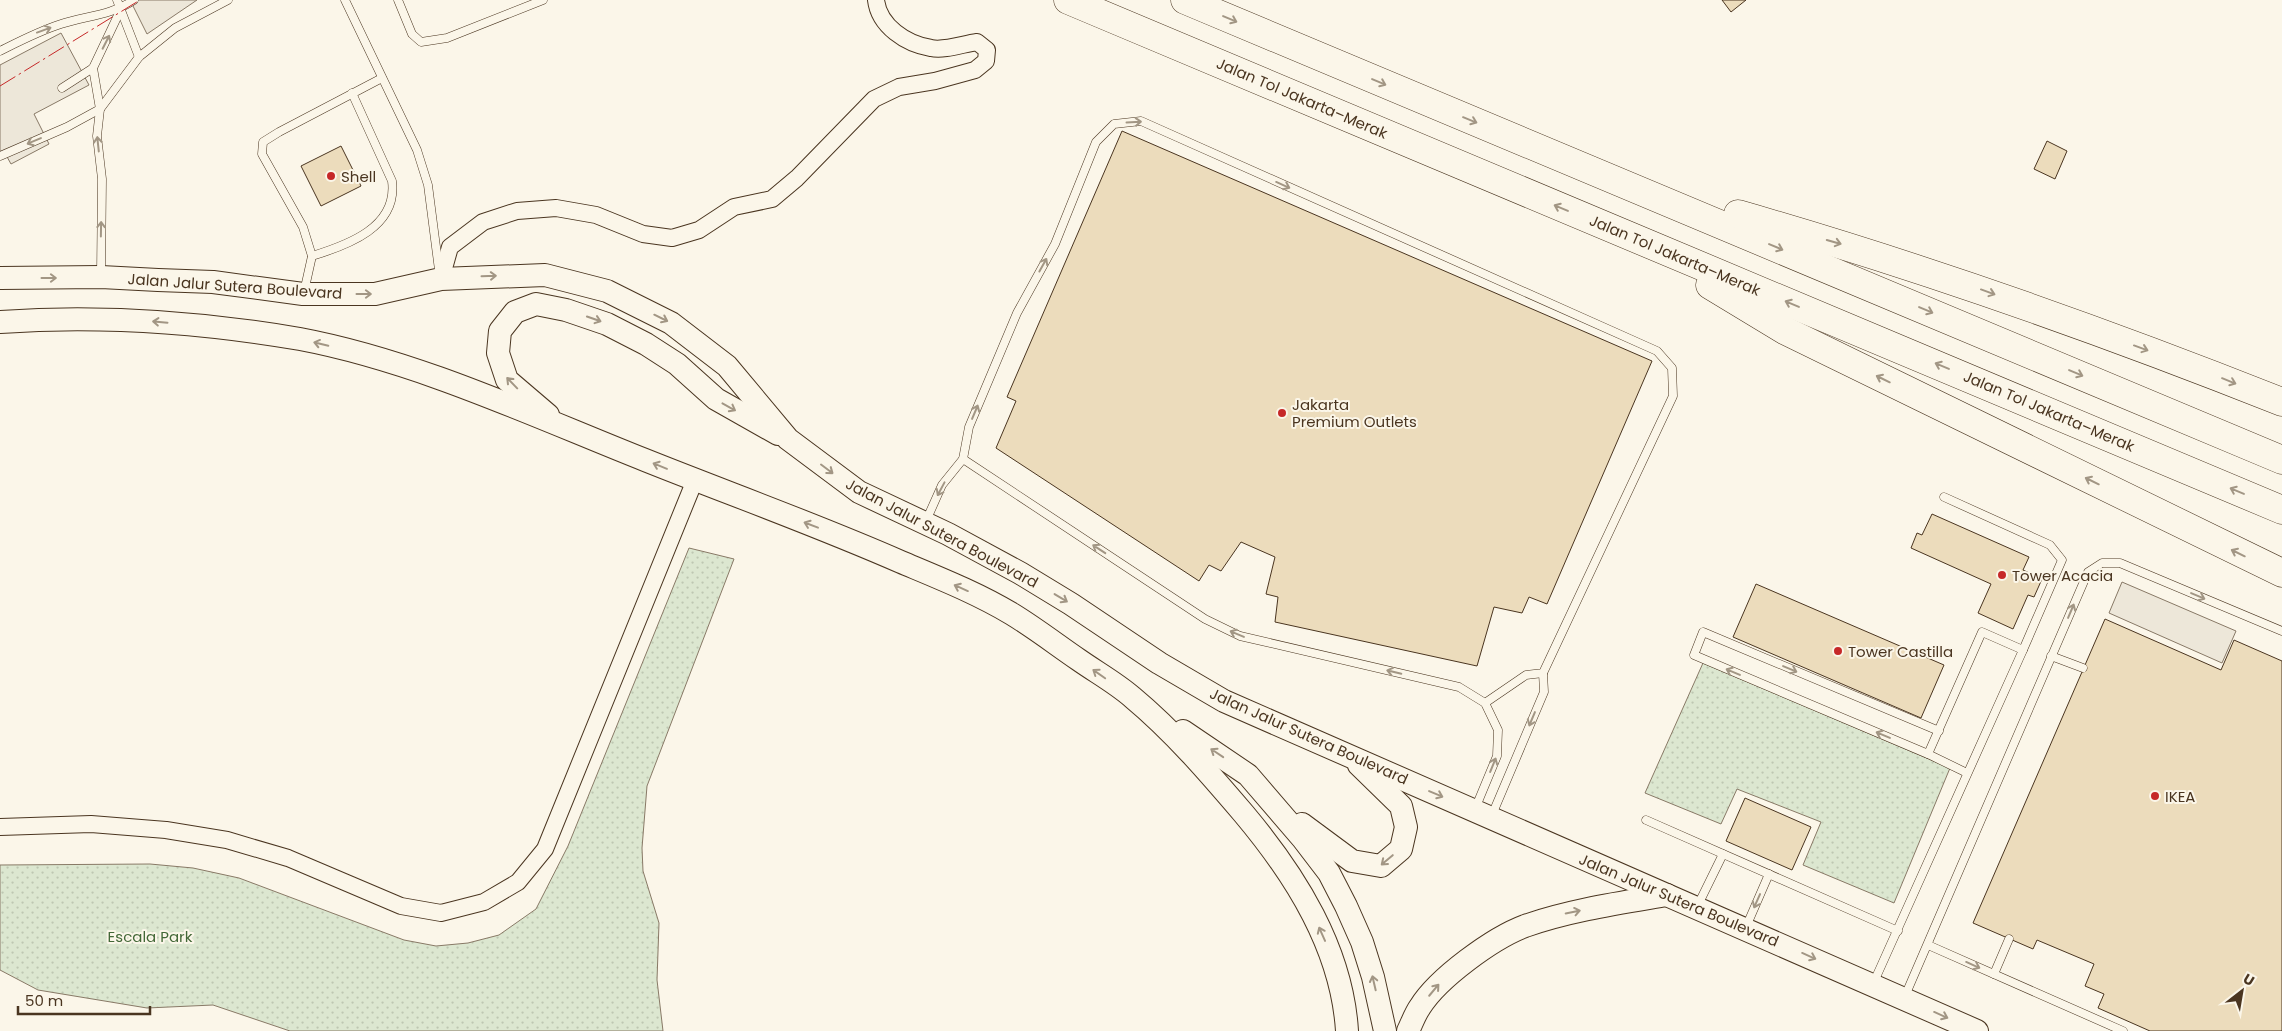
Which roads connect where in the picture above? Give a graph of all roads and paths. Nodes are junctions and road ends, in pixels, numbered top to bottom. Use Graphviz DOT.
graph roads {
  1 [pos="117,0"];
  2 [pos="134,0"];
  3 [pos="228,0"];
  4 [pos="345,0"];
  5 [pos="398,0"];
  6 [pos="543,0"];
  7 [pos="876,0"];
  8 [pos="1068,0"];
  9 [pos="1185,0"];
  10 [pos="121,9"];
  11 [pos="0,51"];
  12 [pos="139,57"];
  13 [pos="92,68"];
  14 [pos="382,78"];
  15 [pos="62,88"];
  16 [pos="352,93"];
  17 [pos="100,109"];
  18 [pos="0,156"];
  19 [pos="1619,180"];
  20 [pos="1634,238"];
  21 [pos="312,256"];
  22 [pos="0,278"];
  23 [pos="101,278"];
  24 [pos="441,279"];
  25 [pos="303,294"];
  26 [pos="0,322"];
  27 [pos="2282,402"];
  28 [pos="562,426"];
  29 [pos="788,440"];
  30 [pos="963,459"];
  31 [pos="2282,460"];
  32 [pos="696,480"];
  33 [pos="1944,497"];
  34 [pos="2282,510"];
  35 [pos="925,523"];
  36 [pos="2282,573"];
  37 [pos="2282,631"];
  38 [pos="2023,650"];
  39 [pos="2052,656"];
  40 [pos="2083,668"];
  41 [pos="1543,673"];
  42 [pos="1131,696"];
  43 [pos="1485,702"];
  44 [pos="1939,731"];
  45 [pos="1314,741"];
  46 [pos="1928,754"];
  47 [pos="1967,773"];
  48 [pos="1248,774"];
  49 [pos="1483,814"];
  50 [pos="1646,820"];
  51 [pos="0,827"];
  52 [pos="1723,854"];
  53 [pos="1769,874"];
  54 [pos="1668,895"];
  55 [pos="1697,907"];
  56 [pos="1745,928"];
  57 [pos="1898,931"];
  58 [pos="2009,939"];
  59 [pos="1928,945"];
  60 [pos="1994,974"];
  61 [pos="1873,984"];
  62 [pos="1904,998"];
  63 [pos="1347,1031"];
  64 [pos="1384,1031"];
  65 [pos="1408,1031"];
  66 [pos="1977,1031"];
  67 [pos="2123,1031"];
  1 -- 10 [label="lane"];
  2 -- 10 [label="lane"];
  3 -- 12 [label="lane"];
  4 -- 14 [label="lane"];
  5 -- 6 [label="lane"];
  7 -- 24 [label="street"];
  20 -- 8 [label="highway, Jalan Tol Jakarta–Merak, one-way"];
  9 -- 19 [label="highway, one-way"];
  11 -- 10 [label="lane, one-way"];
  10 -- 12 [label="lane"];
  13 -- 10 [label="lane, one-way"];
  12 -- 17 [label="lane"];
  13 -- 15 [label="lane"];
  13 -- 17 [label="lane"];
  14 -- 16 [label="lane"];
  14 -- 24 [label="lane"];
  16 -- 21 [label="lane"];
  16 -- 21 [label="lane"];
  17 -- 18 [label="lane, one-way"];
  23 -- 17 [label="lane, one-way"];
  19 -- 27 [label="highway, one-way"];
  19 -- 31 [label="highway, one-way"];
  34 -- 20 [label="highway, Jalan Tol Jakarta–Merak, one-way"];
  36 -- 20 [label="highway, one-way"];
  21 -- 25 [label="lane"];
  22 -- 23 [label="main road, Jalan Jalur Sutera Boulevard, one-way"];
  23 -- 25 [label="main road, Jalan Jalur Sutera Boulevard"];
  25 -- 24 [label="main road, Jalan Jalur Sutera Boulevard, one-way"];
  24 -- 29 [label="main road, Jalan Jalur Sutera Boulevard, one-way"];
  28 -- 26 [label="main road, one-way"];
  28 -- 29 [label="main road, one-way"];
  32 -- 28 [label="main road, one-way"];
  29 -- 35 [label="main road, Jalan Jalur Sutera Boulevard, one-way"];
  30 -- 35 [label="lane, one-way"];
  30 -- 41 [label="lane, one-way"];
  43 -- 30 [label="lane, one-way"];
  42 -- 32 [label="main road, one-way"];
  32 -- 51 [label="street"];
  33 -- 38 [label="lane"];
  35 -- 45 [label="main road, Jalan Jalur Sutera Boulevard, one-way"];
  39 -- 37 [label="lane, one-way"];
  38 -- 44 [label="lane"];
  38 -- 47 [label="lane"];
  39 -- 40 [label="lane"];
  39 -- 59 [label="lane"];
  41 -- 43 [label="lane"];
  41 -- 49 [label="lane, one-way"];
  48 -- 42 [label="main road, one-way"];
  63 -- 42 [label="main road, one-way"];
  49 -- 43 [label="lane, one-way"];
  44 -- 46 [label="lane"];
  46 -- 44 [label="lane, one-way"];
  45 -- 48 [label="main road, one-way"];
  45 -- 49 [label="main road, Jalan Jalur Sutera Boulevard, one-way"];
  46 -- 47 [label="lane"];
  47 -- 57 [label="lane"];
  64 -- 48 [label="main road, one-way"];
  49 -- 54 [label="main road, Jalan Jalur Sutera Boulevard"];
  50 -- 52 [label="lane"];
  52 -- 53 [label="lane"];
  52 -- 55 [label="lane"];
  53 -- 56 [label="lane, one-way"];
  53 -- 57 [label="lane"];
  54 -- 55 [label="main road, Jalan Jalur Sutera Boulevard"];
  65 -- 54 [label="main road, one-way"];
  55 -- 56 [label="main road, Jalan Jalur Sutera Boulevard"];
  56 -- 61 [label="main road, Jalan Jalur Sutera Boulevard, one-way"];
  57 -- 61 [label="lane"];
  58 -- 60 [label="lane"];
  59 -- 60 [label="lane, one-way"];
  59 -- 62 [label="lane"];
  60 -- 67 [label="lane"];
  61 -- 62 [label="main road, Jalan Jalur Sutera Boulevard"];
  62 -- 66 [label="main road, Jalan Jalur Sutera Boulevard, one-way"];
}
